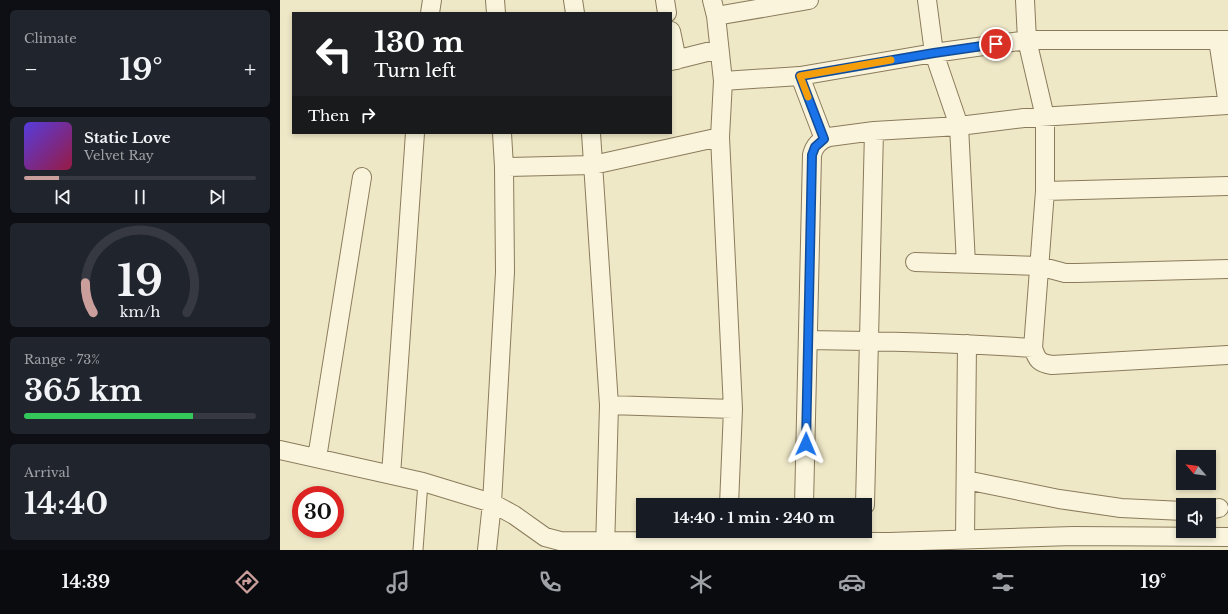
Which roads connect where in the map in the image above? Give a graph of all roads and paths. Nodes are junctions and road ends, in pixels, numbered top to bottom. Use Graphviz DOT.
graph roads {
  1 [pos="432,0"];
  2 [pos="495,0"];
  3 [pos="573,0"];
  4 [pos="665,0"];
  5 [pos="809,0"];
  6 [pos="927,0"];
  7 [pos="1025,0"];
  8 [pos="714,8"];
  9 [pos="430,12"];
  10 [pos="496,12"];
  11 [pos="575,12"];
  12 [pos="668,12"];
  13 [pos="1027,40"];
  14 [pos="1223,40"];
  15 [pos="672,41"];
  16 [pos="719,49"];
  17 [pos="934,53"];
  18 [pos="674,60"];
  19 [pos="800,76"];
  20 [pos="722,81"];
  21 [pos="1228,105"];
  22 [pos="1045,117"];
  23 [pos="959,126"];
  24 [pos="874,131"];
  25 [pos="415,134"];
  26 [pos="502,134"];
  27 [pos="591,134"];
  28 [pos="720,137"];
  29 [pos="824,139"];
  30 [pos="593,165"];
  31 [pos="504,167"];
  32 [pos="362,177"];
  33 [pos="1228,186"];
  34 [pos="1045,191"];
  35 [pos="915,262"];
  36 [pos="966,264"];
  37 [pos="1039,266"];
  38 [pos="1228,269"];
  39 [pos="808,340"];
  40 [pos="868,341"];
  41 [pos="967,344"];
  42 [pos="1033,348"];
  43 [pos="1228,355"];
  44 [pos="609,405"];
  45 [pos="733,409"];
  46 [pos="280,450"];
  47 [pos="316,458"];
  48 [pos="391,475"];
  49 [pos="966,480"];
  50 [pos="423,482"];
  51 [pos="729,498"];
  52 [pos="804,498"];
  53 [pos="865,498"];
  54 [pos="492,503"];
  55 [pos="1176,511"];
  56 [pos="1228,537"];
  57 [pos="703,538"];
  58 [pos="755,538"];
  59 [pos="796,541"];
  60 [pos="862,541"];
  61 [pos="971,543"];
  62 [pos="1073,543"];
  63 [pos="1144,543"];
  64 [pos="605,546"];
  65 [pos="418,550"];
  66 [pos="487,550"];
  1 -- 9 [label="street"];
  2 -- 10 [label="street"];
  3 -- 11 [label="street"];
  4 -- 12 [label="street"];
  5 -- 8 [label="street"];
  6 -- 17 [label="street"];
  7 -- 13 [label="street"];
  8 -- 16 [label="street"];
  13 -- 14 [label="street"];
  13 -- 17 [label="street"];
  13 -- 22 [label="street"];
  14 -- 21 [label="street"];
  15 -- 18 [label="street"];
  16 -- 18 [label="street"];
  16 -- 20 [label="street"];
  17 -- 19 [label="street"];
  17 -- 23 [label="street"];
  19 -- 20 [label="street"];
  19 -- 29 [label="street"];
  20 -- 28 [label="street"];
  21 -- 22 [label="street"];
  22 -- 23 [label="street"];
  22 -- 34 [label="street"];
  23 -- 24 [label="street"];
  23 -- 36 [label="street"];
  24 -- 29 [label="street"];
  24 -- 40 [label="street"];
  25 -- 48 [label="street"];
  26 -- 31 [label="street"];
  27 -- 30 [label="street"];
  28 -- 30 [label="street"];
  28 -- 45 [label="street"];
  29 -- 39 [label="street"];
  30 -- 31 [label="street"];
  30 -- 44 [label="street"];
  31 -- 54 [label="street"];
  32 -- 47 [label="street"];
  33 -- 34 [label="street"];
  34 -- 37 [label="street"];
  35 -- 36 [label="street"];
  36 -- 37 [label="street"];
  37 -- 38 [label="street"];
  37 -- 42 [label="street"];
  39 -- 40 [label="street"];
  39 -- 52 [label="street"];
  40 -- 41 [label="street"];
  40 -- 53 [label="street"];
  41 -- 42 [label="street"];
  41 -- 49 [label="street"];
  42 -- 43 [label="street"];
  44 -- 45 [label="street"];
  44 -- 64 [label="street"];
  45 -- 51 [label="street"];
  46 -- 47 [label="street"];
  47 -- 48 [label="street"];
  48 -- 50 [label="street"];
  49 -- 55 [label="street"];
  49 -- 61 [label="street"];
  50 -- 54 [label="street"];
  50 -- 65 [label="lane"];
  54 -- 64 [label="street"];
  54 -- 66 [label="street"];
  56 -- 63 [label="street"];
  57 -- 64 [label="street"];
  58 -- 59 [label="street"];
  59 -- 60 [label="street"];
  60 -- 61 [label="street"];
  61 -- 62 [label="street"];
  62 -- 63 [label="street"];
}
